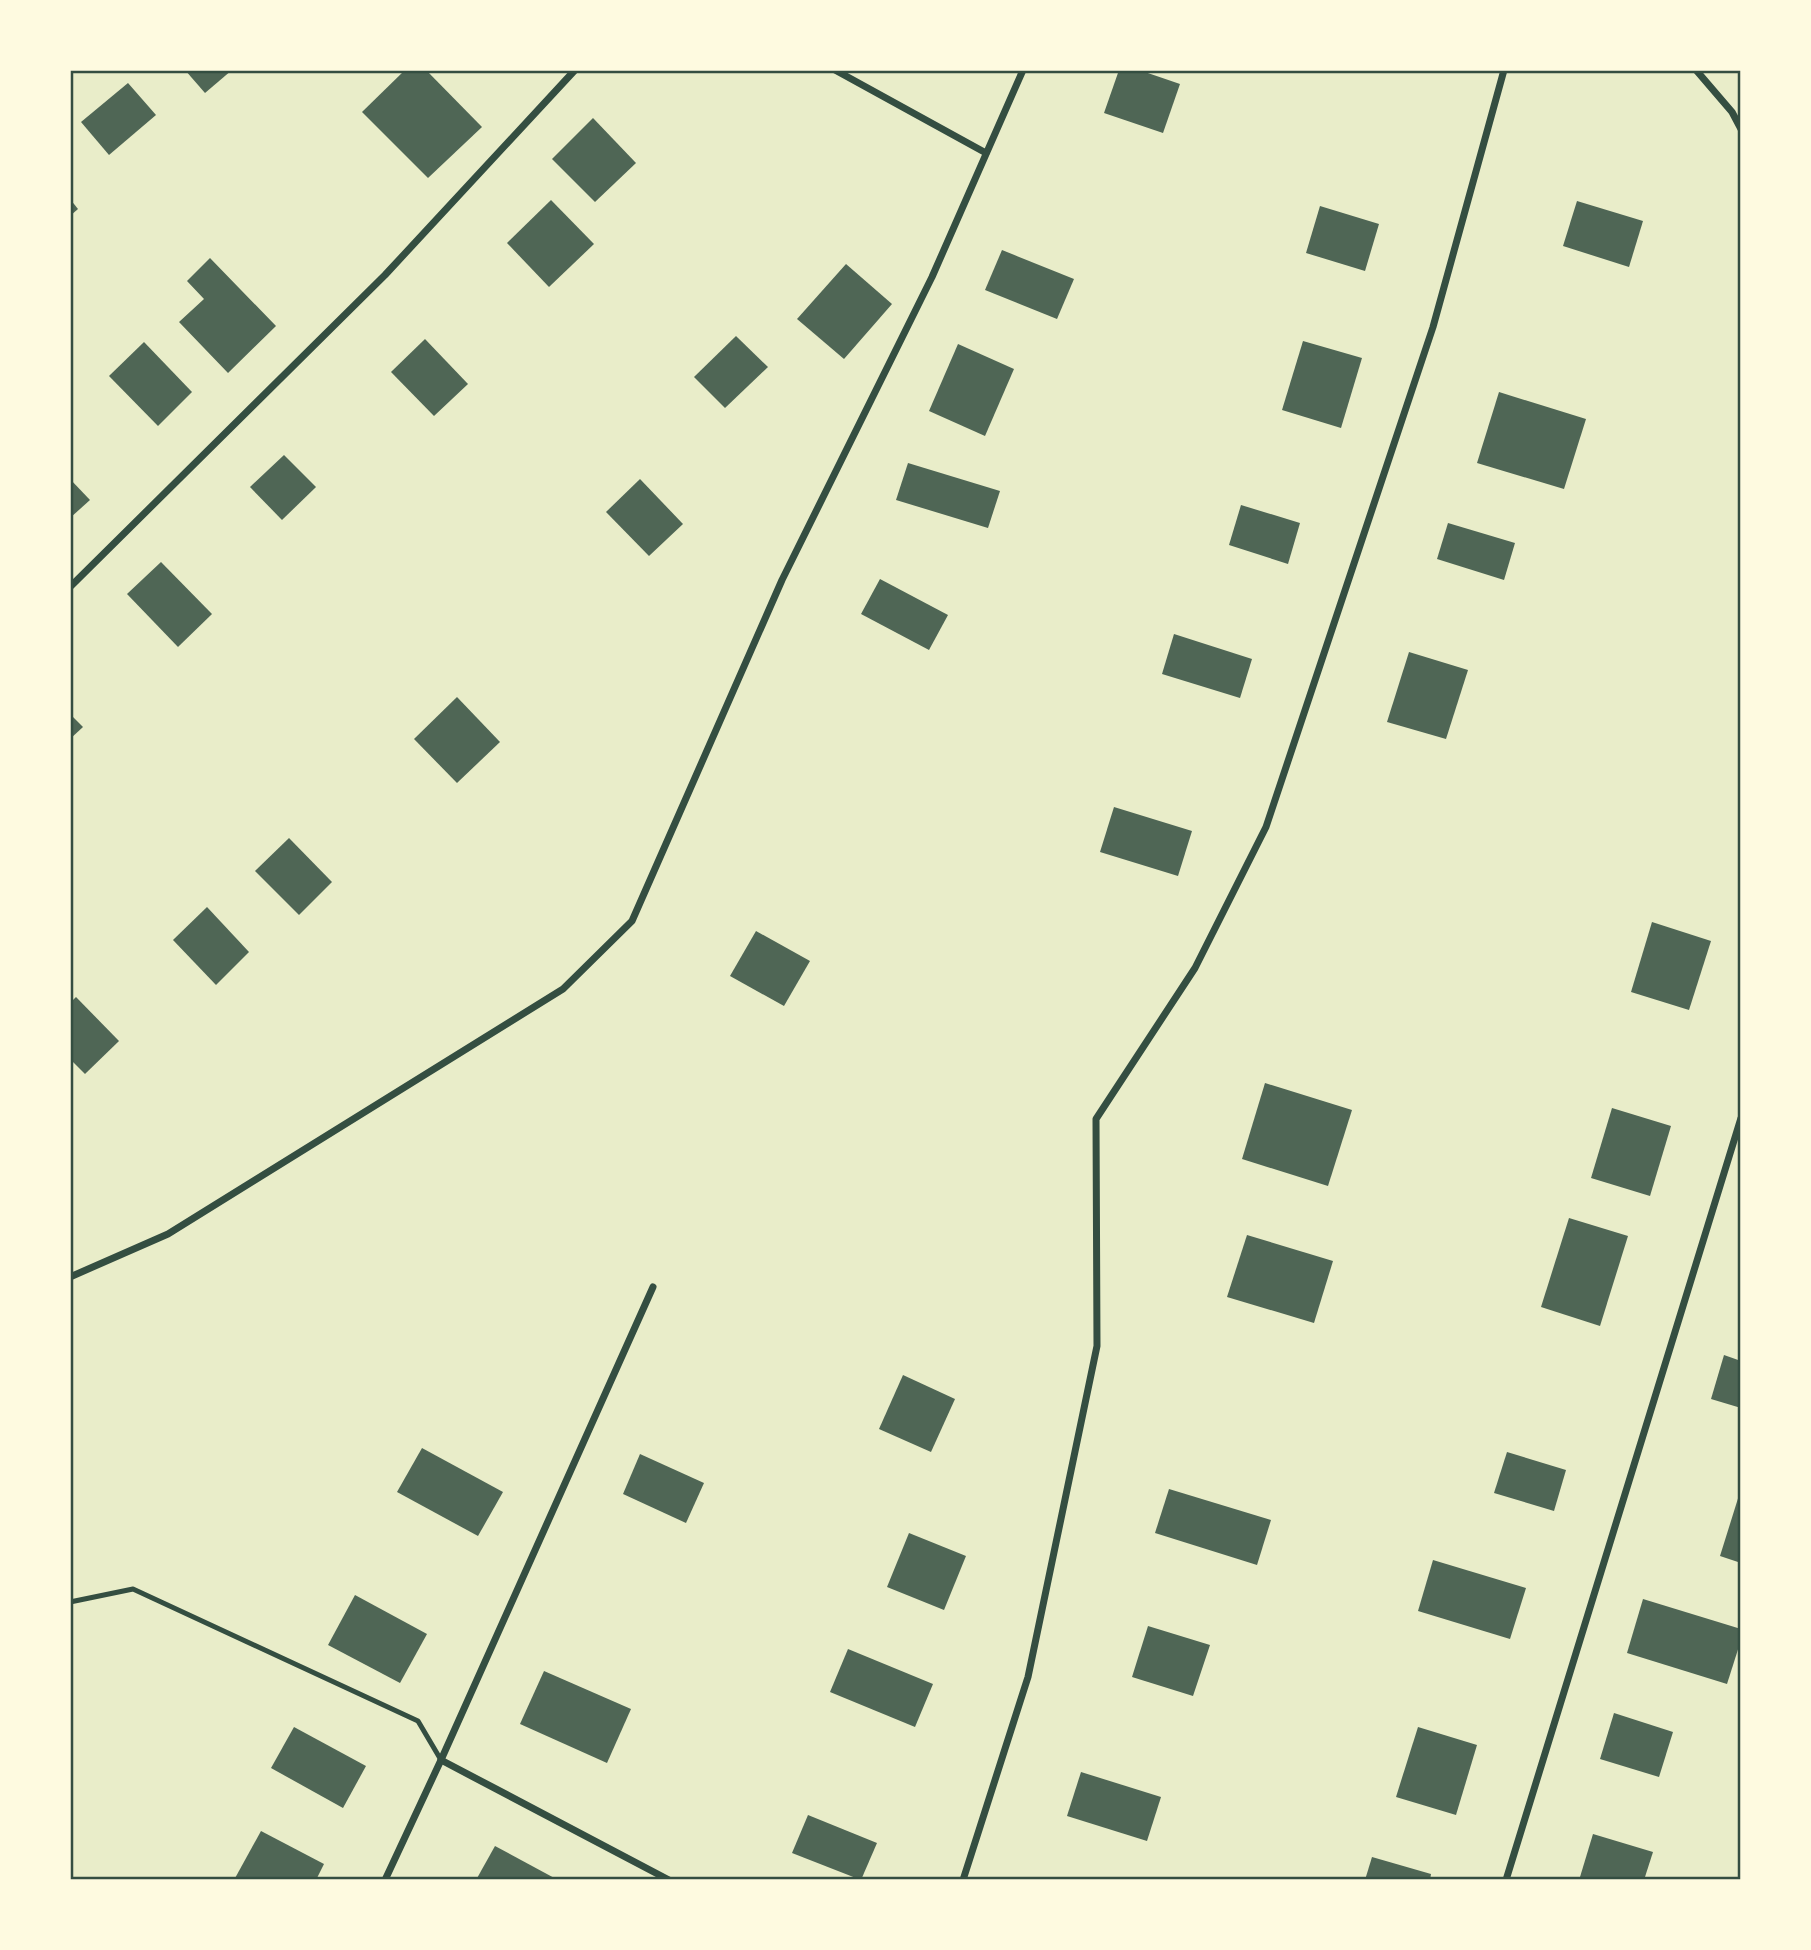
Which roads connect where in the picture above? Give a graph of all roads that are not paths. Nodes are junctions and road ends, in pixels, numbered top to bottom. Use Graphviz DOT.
graph roads {
  1 [pos="575,70"];
  2 [pos="835,70"];
  3 [pos="1023,70"];
  4 [pos="1504,70"];
  5 [pos="1696,70"];
  6 [pos="1741,130"];
  7 [pos="986,153"];
  8 [pos="70,587"];
  9 [pos="1741,1118"];
  10 [pos="70,1277"];
  11 [pos="653,1287"];
  12 [pos="70,1602"];
  13 [pos="441,1760"];
  14 [pos="385,1880"];
  15 [pos="669,1880"];
  16 [pos="962,1880"];
  17 [pos="1506,1880"];
  1 -- 8 [label="street"];
  2 -- 7 [label="street"];
  3 -- 7 [label="street"];
  4 -- 16 [label="street"];
  5 -- 6 [label="street"];
  7 -- 10 [label="street"];
  9 -- 17 [label="street"];
  11 -- 13 [label="street"];
  12 -- 13 [label="lane"];
  13 -- 14 [label="street"];
  13 -- 15 [label="street"];
}
